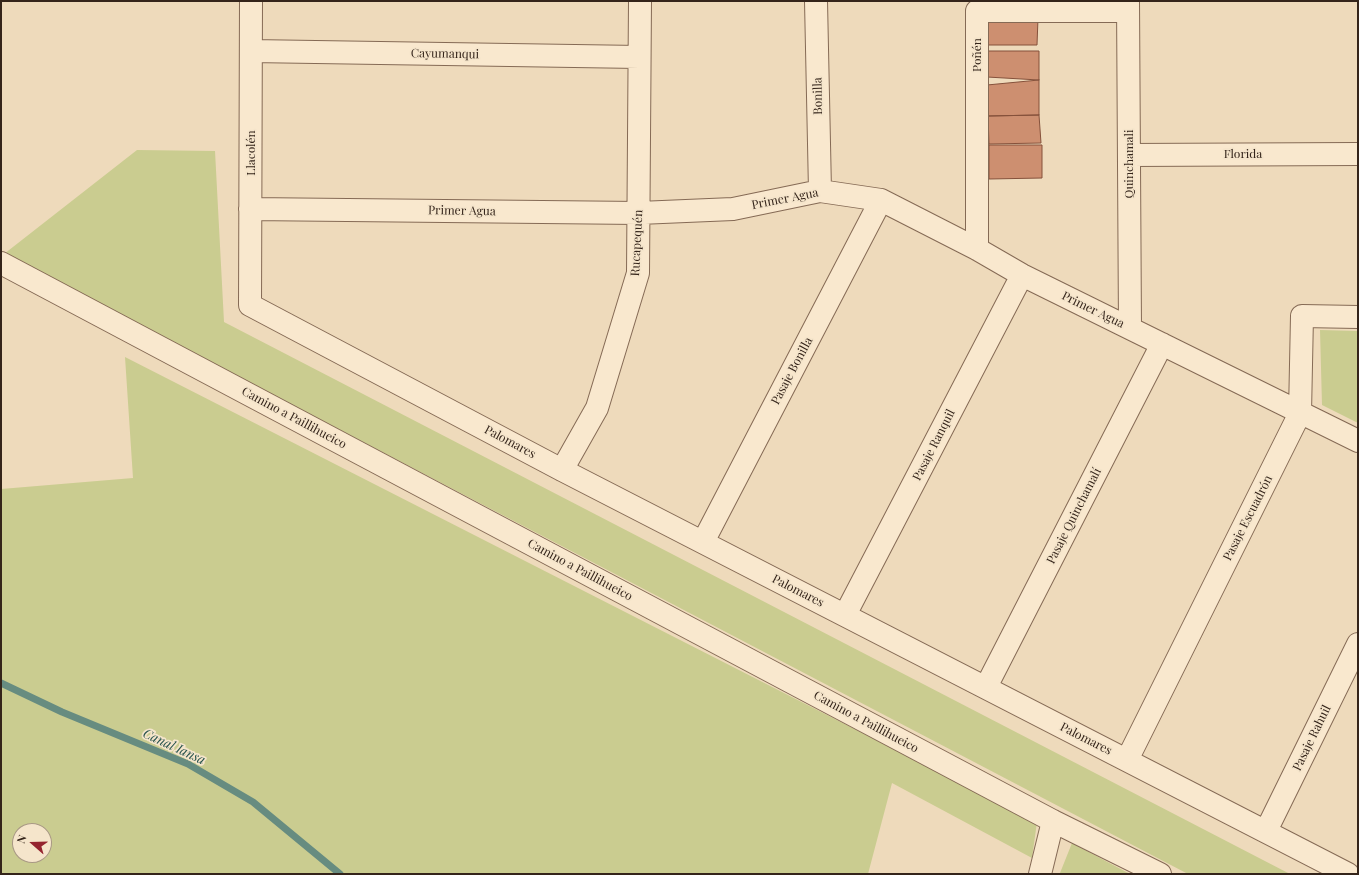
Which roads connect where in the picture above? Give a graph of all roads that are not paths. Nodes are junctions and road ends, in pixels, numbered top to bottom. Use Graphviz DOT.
graph roads {
  1 [pos="251,1"];
  2 [pos="640,1"];
  3 [pos="816,1"];
  4 [pos="1128,6"];
  5 [pos="251,51"];
  6 [pos="639,57"];
  7 [pos="1358,154"];
  8 [pos="1129,155"];
  9 [pos="820,191"];
  10 [pos="881,200"];
  11 [pos="250,209"];
  12 [pos="639,213"];
  13 [pos="977,248"];
  14 [pos="1,263"];
  15 [pos="1022,275"];
  16 [pos="250,305"];
  17 [pos="1358,317"];
  18 [pos="1130,328"];
  19 [pos="1162,344"];
  20 [pos="1300,413"];
  21 [pos="1358,441"];
  22 [pos="562,470"];
  23 [pos="702,542"];
  24 [pos="845,615"];
  25 [pos="1358,644"];
  26 [pos="986,687"];
  27 [pos="1126,760"];
  28 [pos="1053,821"];
  29 [pos="1266,832"];
  30 [pos="1040,874"];
  31 [pos="1160,874"];
  32 [pos="1348,874"];
  1 -- 5 [label="street, Llacolén"];
  2 -- 6 [label="street, Rucapequén"];
  3 -- 9 [label="street, Bonilla"];
  4 -- 8 [label="street, Quinchamali"];
  4 -- 13 [label="street, Poñén"];
  5 -- 6 [label="street, Cayumanqui"];
  5 -- 11 [label="street, Llacolén"];
  6 -- 12 [label="street, Rucapequén"];
  7 -- 8 [label="street, Florida"];
  8 -- 18 [label="street, Quinchamali"];
  9 -- 10 [label="street, Primer Agua"];
  9 -- 12 [label="street, Primer Agua"];
  10 -- 13 [label="street, Primer Agua"];
  10 -- 23 [label="street, Pasaje Bonilla"];
  11 -- 12 [label="street, Primer Agua"];
  11 -- 16 [label="street, Llacolén"];
  12 -- 22 [label="street, Rucapequén"];
  13 -- 15 [label="street, Primer Agua"];
  14 -- 28 [label="street, Camino a Paillihueico"];
  15 -- 18 [label="street, Primer Agua"];
  15 -- 24 [label="street, Pasaje Ranquil"];
  16 -- 22 [label="street, Palomares"];
  17 -- 20 [label="street, Pasaje Escuadrón"];
  18 -- 19 [label="street, Primer Agua"];
  19 -- 20 [label="street, Primer Agua"];
  19 -- 26 [label="street, Pasaje Quinchamalí"];
  20 -- 21 [label="street, Primer Agua"];
  20 -- 27 [label="street, Pasaje Escuadrón"];
  22 -- 23 [label="street, Palomares"];
  23 -- 24 [label="street, Palomares"];
  24 -- 26 [label="street, Palomares"];
  25 -- 29 [label="street, Pasaje Rahuil"];
  26 -- 27 [label="street, Palomares"];
  27 -- 29 [label="street, Palomares"];
  28 -- 30 [label="street"];
  28 -- 31 [label="street, Camino a Paillihueico"];
  29 -- 32 [label="street, Palomares"];
}
